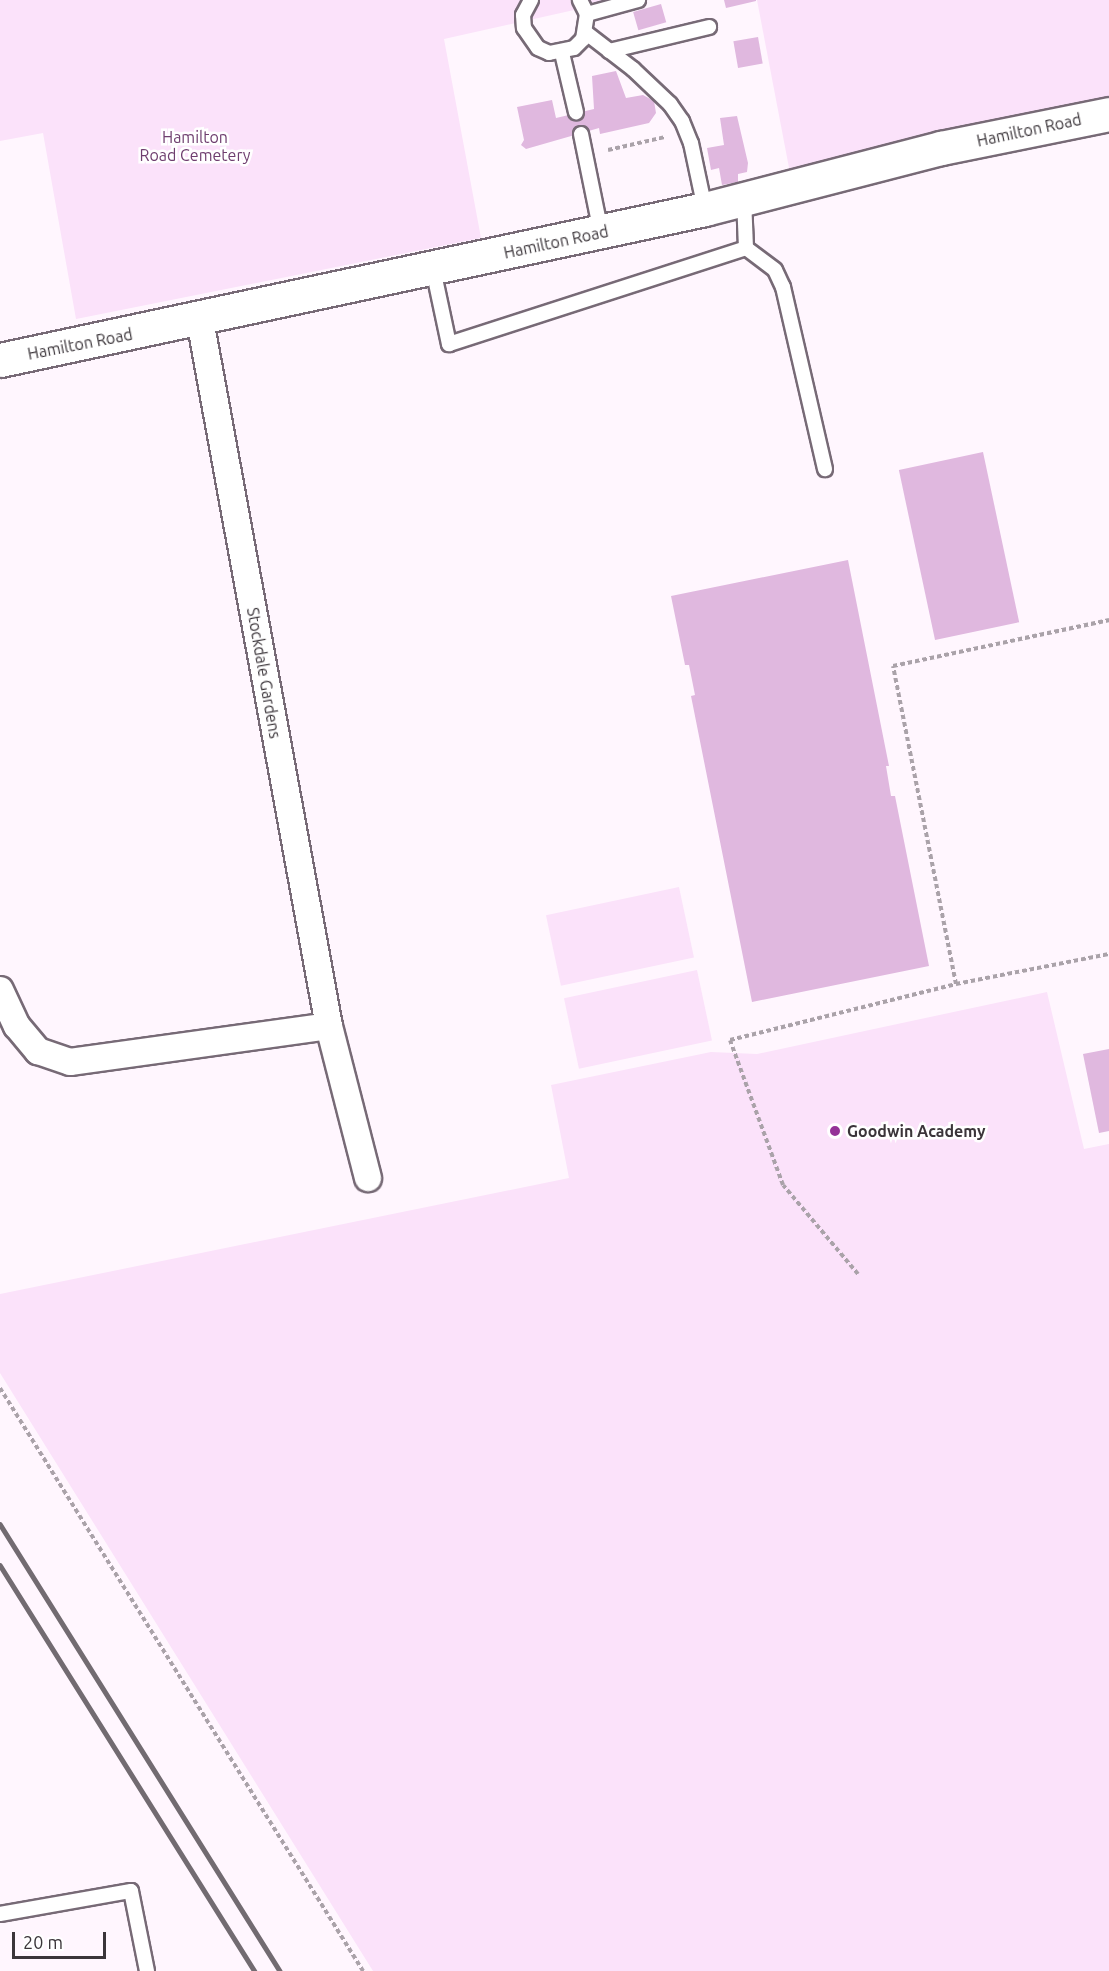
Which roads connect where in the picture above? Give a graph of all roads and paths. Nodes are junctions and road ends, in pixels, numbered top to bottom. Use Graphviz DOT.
graph roads {
  1 [pos="531,0"];
  2 [pos="580,0"];
  3 [pos="638,0"];
  4 [pos="587,14"];
  5 [pos="709,27"];
  6 [pos="585,32"];
  7 [pos="609,51"];
  8 [pos="562,53"];
  9 [pos="576,112"];
  10 [pos="1109,114"];
  11 [pos="686,132"];
  12 [pos="581,134"];
  13 [pos="585,156"];
  14 [pos="744,199"];
  15 [pos="705,209"];
  16 [pos="601,232"];
  17 [pos="746,248"];
  18 [pos="433,269"];
  19 [pos="200,320"];
  20 [pos="0,360"];
  21 [pos="825,469"];
  22 [pos="1109,620"];
  23 [pos="1109,954"];
  24 [pos="956,984"];
  25 [pos="0,990"];
  26 [pos="329,1026"];
  27 [pos="368,1178"];
  28 [pos="858,1274"];
  29 [pos="0,1388"];
  30 [pos="0,1914"];
  31 [pos="147,1971"];
  32 [pos="363,1971"];
  1 -- 8 [label="lane"];
  2 -- 4 [label="lane"];
  3 -- 4 [label="lane"];
  4 -- 6 [label="lane"];
  5 -- 7 [label="lane"];
  6 -- 7 [label="lane"];
  6 -- 8 [label="lane"];
  7 -- 11 [label="lane"];
  8 -- 9 [label="lane"];
  10 -- 14 [label="main road, Hamilton Road"];
  11 -- 13 [label="path"];
  11 -- 15 [label="lane"];
  12 -- 13 [label="lane"];
  13 -- 16 [label="lane"];
  14 -- 15 [label="main road, Hamilton Road"];
  14 -- 17 [label="lane"];
  15 -- 16 [label="main road, Hamilton Road"];
  16 -- 18 [label="main road, Hamilton Road"];
  17 -- 18 [label="lane"];
  17 -- 21 [label="lane"];
  18 -- 19 [label="main road, Hamilton Road"];
  19 -- 20 [label="main road, Hamilton Road"];
  19 -- 26 [label="street, Stockdale Gardens"];
  22 -- 24 [label="path"];
  23 -- 24 [label="path"];
  24 -- 28 [label="path"];
  25 -- 26 [label="street"];
  26 -- 27 [label="street, Stockdale Gardens"];
  29 -- 32 [label="path"];
  30 -- 31 [label="lane"];
}
